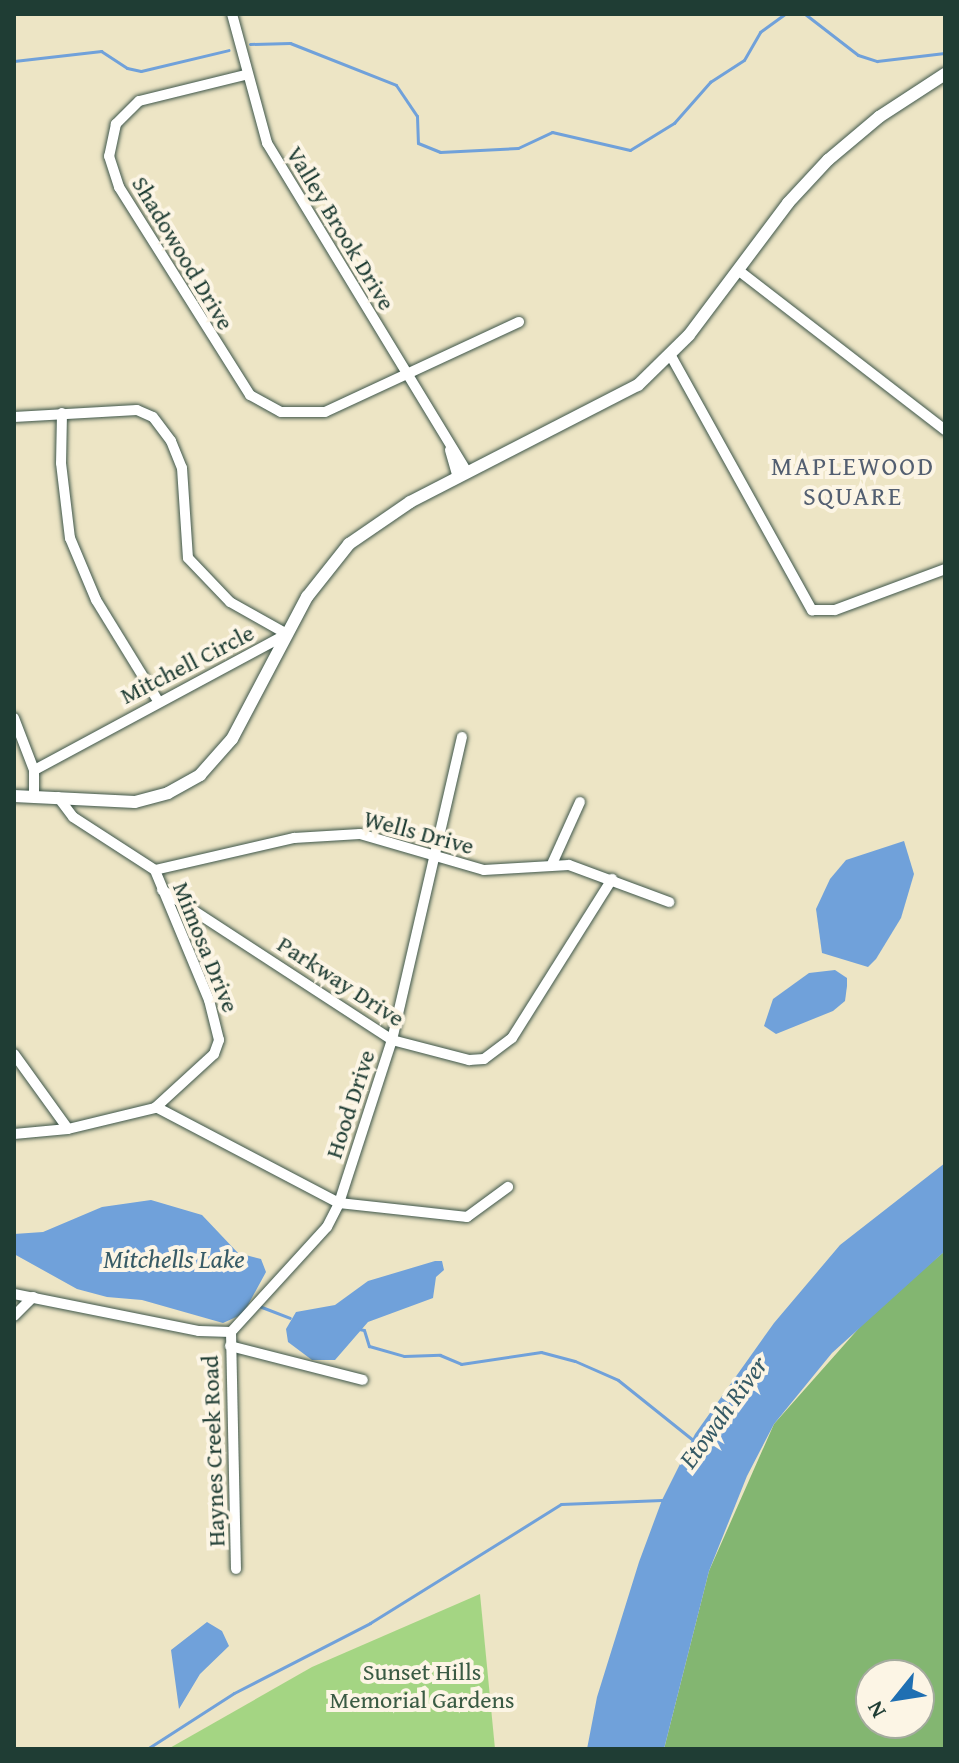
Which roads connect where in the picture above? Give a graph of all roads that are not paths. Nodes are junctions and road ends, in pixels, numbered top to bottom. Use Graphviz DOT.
graph roads {
  1 [pos="232,14"];
  2 [pos="945,74"];
  3 [pos="245,75"];
  4 [pos="738,270"];
  5 [pos="519,322"];
  6 [pos="671,356"];
  7 [pos="406,376"];
  8 [pos="62,413"];
  9 [pos="14,417"];
  10 [pos="945,430"];
  11 [pos="463,476"];
  12 [pos="945,569"];
  13 [pos="287,634"];
  14 [pos="157,699"];
  15 [pos="14,718"];
  16 [pos="462,737"];
  17 [pos="34,770"];
  18 [pos="34,794"];
  19 [pos="14,796"];
  20 [pos="58,797"];
  21 [pos="580,802"];
  22 [pos="436,857"];
  23 [pos="552,864"];
  24 [pos="155,870"];
  25 [pos="612,879"];
  26 [pos="162,890"];
  27 [pos="669,902"];
  28 [pos="392,1040"];
  29 [pos="14,1054"];
  30 [pos="156,1107"];
  31 [pos="68,1129"];
  32 [pos="14,1134"];
  33 [pos="508,1187"];
  34 [pos="339,1203"];
  35 [pos="14,1294"];
  36 [pos="33,1297"];
  37 [pos="14,1316"];
  38 [pos="231,1332"];
  39 [pos="230,1346"];
  40 [pos="363,1380"];
  41 [pos="236,1569"];
  1 -- 3 [label="street, Valley Brook Drive"];
  2 -- 4 [label="street"];
  3 -- 7 [label="street, Valley Brook Drive"];
  3 -- 7 [label="street, Shadowood Drive"];
  4 -- 6 [label="street"];
  4 -- 10 [label="street"];
  5 -- 7 [label="street"];
  6 -- 11 [label="street"];
  6 -- 12 [label="street"];
  7 -- 11 [label="street, Valley Brook Drive"];
  8 -- 9 [label="street, Mitchell Circle"];
  8 -- 13 [label="street, Mitchell Circle"];
  8 -- 14 [label="street"];
  11 -- 13 [label="street"];
  13 -- 14 [label="street, Mitchell Circle"];
  13 -- 20 [label="street"];
  14 -- 17 [label="street, Mitchell Circle"];
  15 -- 17 [label="street"];
  16 -- 22 [label="street, Hood Drive"];
  17 -- 18 [label="street"];
  18 -- 19 [label="street"];
  18 -- 20 [label="street"];
  20 -- 24 [label="street"];
  21 -- 23 [label="street"];
  22 -- 23 [label="street, Wells Drive"];
  22 -- 24 [label="street, Wells Drive"];
  22 -- 28 [label="street, Hood Drive"];
  23 -- 25 [label="street, Wells Drive"];
  24 -- 26 [label="street, Mimosa Drive"];
  25 -- 27 [label="street, Wells Drive"];
  25 -- 28 [label="street, Parkway Drive"];
  26 -- 28 [label="street, Parkway Drive"];
  26 -- 30 [label="street, Mimosa Drive"];
  28 -- 34 [label="street, Hood Drive"];
  29 -- 31 [label="street"];
  30 -- 31 [label="street, Mimosa Drive"];
  30 -- 34 [label="street"];
  31 -- 32 [label="street, Mimosa Drive"];
  33 -- 34 [label="street"];
  34 -- 38 [label="street, Hood Drive"];
  35 -- 36 [label="street"];
  36 -- 37 [label="street"];
  36 -- 38 [label="street"];
  38 -- 39 [label="street, Haynes Creek Road"];
  39 -- 40 [label="street"];
  39 -- 41 [label="street, Haynes Creek Road"];
}
